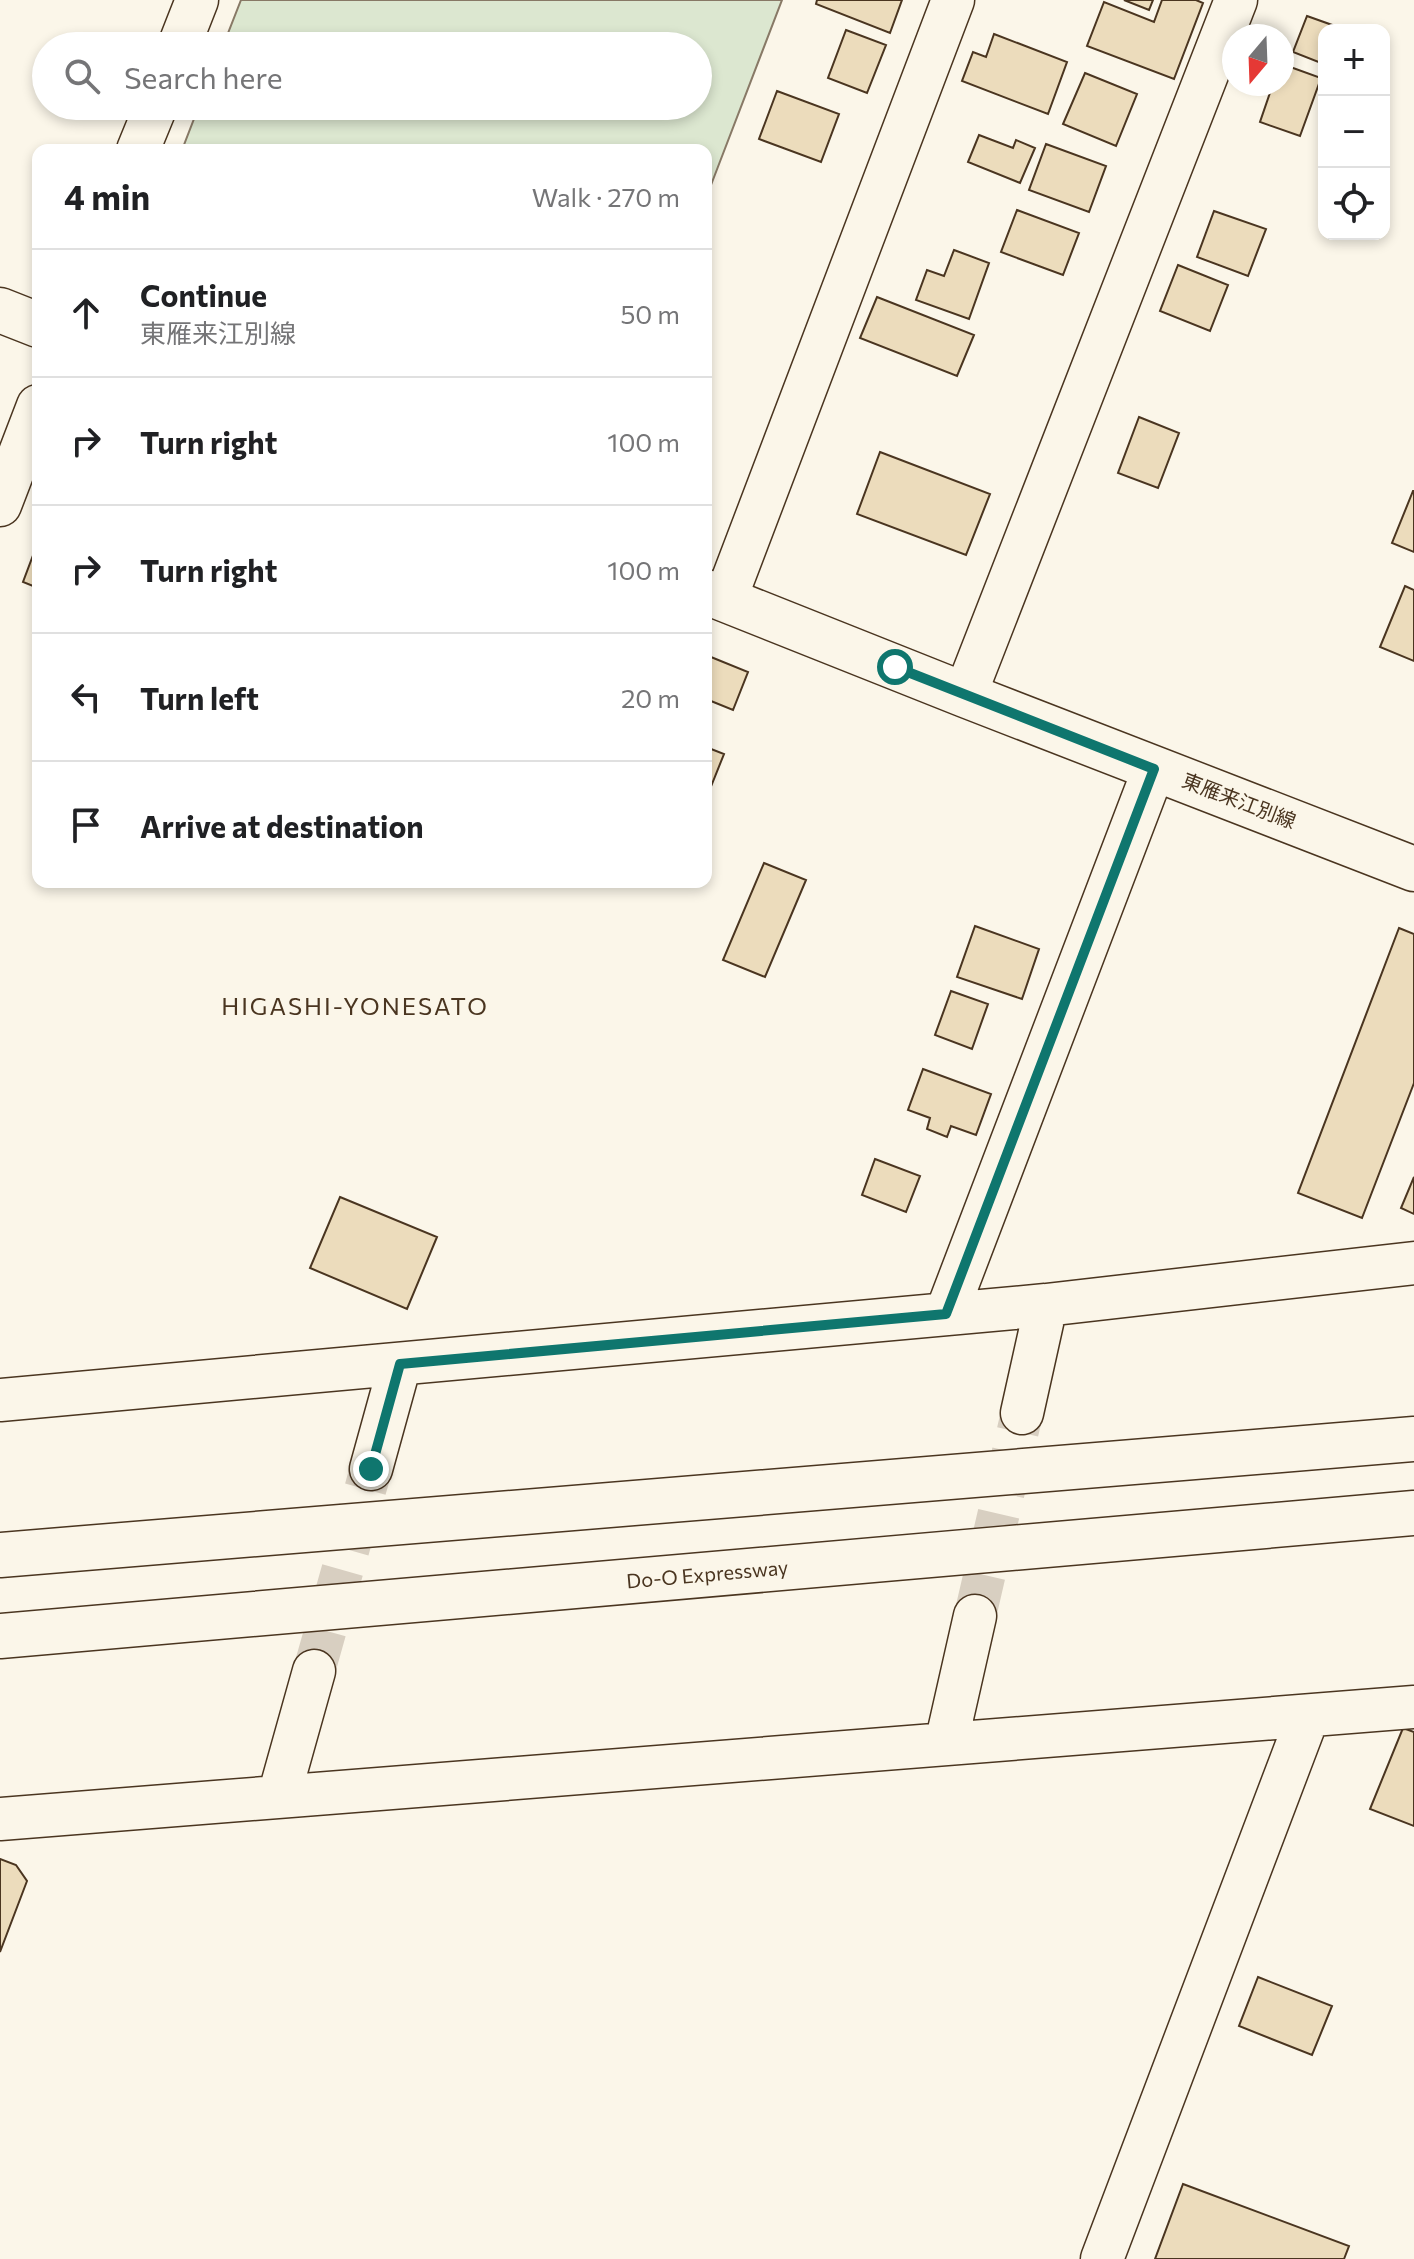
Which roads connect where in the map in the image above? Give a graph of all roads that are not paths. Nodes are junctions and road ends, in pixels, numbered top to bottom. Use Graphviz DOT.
graph roads {
  1 [pos="197,0"];
  2 [pos="953,0"];
  3 [pos="1236,0"];
  4 [pos="184,32"];
  5 [pos="150,120"];
  6 [pos="140,144"];
  7 [pos="0,310"];
  8 [pos="32,323"];
  9 [pos="32,422"];
  10 [pos="0,505"];
  11 [pos="716,596"];
  12 [pos="965,695"];
  13 [pos="1154,769"];
  14 [pos="1414,869"];
  15 [pos="1414,1263"];
  16 [pos="1046,1305"];
  17 [pos="946,1314"];
  18 [pos="400,1364"];
  19 [pos="0,1400"];
  20 [pos="1022,1413"];
  21 [pos="1414,1439"];
  22 [pos="371,1469"];
  23 [pos="1414,1513"];
  24 [pos="0,1555"];
  25 [pos="975,1616"];
  26 [pos="0,1636"];
  27 [pos="314,1671"];
  28 [pos="1414,1707"];
  29 [pos="1308,1716"];
  30 [pos="946,1744"];
  31 [pos="279,1796"];
  32 [pos="0,1819"];
  33 [pos="1102,2259"];
  1 -- 4 [label="street"];
  2 -- 11 [label="street"];
  3 -- 12 [label="street"];
  5 -- 6 [label="street"];
  7 -- 8 [label="main road"];
  9 -- 10 [label="street"];
  11 -- 12 [label="main road, 東雁来江別線"];
  12 -- 13 [label="main road, 東雁来江別線"];
  13 -- 14 [label="main road, 東雁来江別線"];
  13 -- 17 [label="street"];
  15 -- 16 [label="street"];
  16 -- 17 [label="street"];
  16 -- 20 [label="street"];
  17 -- 18 [label="street"];
  18 -- 19 [label="street"];
  18 -- 22 [label="street"];
  21 -- 24 [label="main road"];
  23 -- 26 [label="main road, Do-O Expressway"];
  25 -- 30 [label="street"];
  27 -- 31 [label="street"];
  28 -- 29 [label="street"];
  29 -- 30 [label="street"];
  29 -- 33 [label="street"];
  30 -- 31 [label="street"];
  31 -- 32 [label="street"];
}
